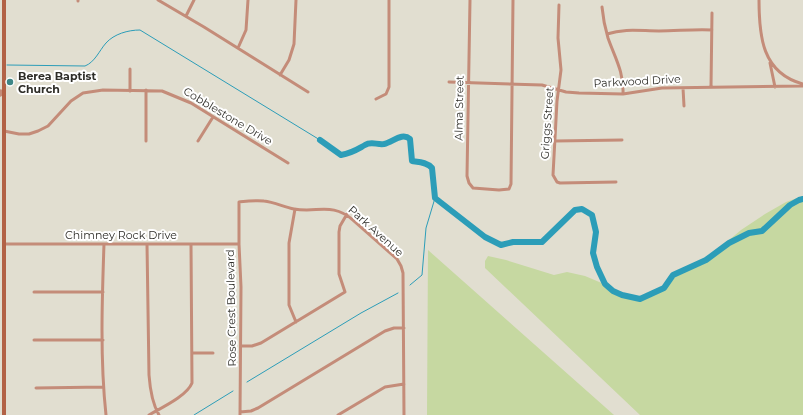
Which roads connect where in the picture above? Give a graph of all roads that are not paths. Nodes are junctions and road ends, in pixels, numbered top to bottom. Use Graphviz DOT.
graph roads {
  1 [pos="4,0"];
  2 [pos="158,0"];
  3 [pos="194,0"];
  4 [pos="248,0"];
  5 [pos="296,0"];
  6 [pos="389,0"];
  7 [pos="470,0"];
  8 [pos="513,0"];
  9 [pos="759,0"];
  10 [pos="559,5"];
  11 [pos="602,7"];
  12 [pos="712,13"];
  13 [pos="186,16"];
  14 [pos="712,30"];
  15 [pos="607,34"];
  16 [pos="238,48"];
  17 [pos="770,62"];
  18 [pos="130,69"];
  19 [pos="280,75"];
  20 [pos="448,82"];
  21 [pos="468,83"];
  22 [pos="512,84"];
  23 [pos="803,85"];
  24 [pos="775,87"];
  25 [pos="683,88"];
  26 [pos="711,88"];
  27 [pos="146,90"];
  28 [pos="558,90"];
  29 [pos="130,91"];
  30 [pos="308,92"];
  31 [pos="1,93"];
  32 [pos="622,94"];
  33 [pos="376,99"];
  34 [pos="684,106"];
  35 [pos="213,117"];
  36 [pos="4,131"];
  37 [pos="622,140"];
  38 [pos="146,141"];
  39 [pos="198,141"];
  40 [pos="555,141"];
  41 [pos="288,163"];
  42 [pos="616,182"];
  43 [pos="240,202"];
  44 [pos="295,209"];
  45 [pos="347,214"];
  46 [pos="4,244"];
  47 [pos="104,244"];
  48 [pos="147,244"];
  49 [pos="191,244"];
  50 [pos="239,244"];
  51 [pos="34,292"];
  52 [pos="103,292"];
  53 [pos="2,306"];
  54 [pos="296,322"];
  55 [pos="404,328"];
  56 [pos="34,340"];
  57 [pos="103,340"];
  58 [pos="241,346"];
  59 [pos="192,353"];
  60 [pos="213,353"];
  61 [pos="404,384"];
  62 [pos="104,387"];
  63 [pos="36,388"];
  64 [pos="156,410"];
  65 [pos="240,413"];
  66 [pos="4,415"];
  67 [pos="106,415"];
  68 [pos="149,415"];
  69 [pos="159,415"];
  70 [pos="338,415"];
  71 [pos="404,415"];
  1 -- 31 [label="main road"];
  2 -- 13 [label="street"];
  3 -- 13 [label="street"];
  4 -- 16 [label="street"];
  5 -- 19 [label="street"];
  6 -- 33 [label="street"];
  7 -- 21 [label="street, Alma Street"];
  8 -- 22 [label="street"];
  9 -- 17 [label="street"];
  10 -- 28 [label="street, Griggs Street"];
  11 -- 15 [label="street"];
  12 -- 14 [label="street"];
  13 -- 16 [label="street"];
  14 -- 15 [label="street"];
  14 -- 26 [label="street"];
  15 -- 32 [label="street"];
  16 -- 19 [label="street"];
  17 -- 23 [label="street"];
  17 -- 24 [label="street"];
  18 -- 29 [label="street"];
  19 -- 30 [label="street"];
  20 -- 21 [label="street, Parkwood Drive"];
  21 -- 22 [label="street, Parkwood Drive"];
  21 -- 22 [label="street, Alma Street"];
  22 -- 28 [label="street, Parkwood Drive"];
  23 -- 24 [label="street, Parkwood Drive"];
  24 -- 26 [label="street, Parkwood Drive"];
  25 -- 26 [label="street, Parkwood Drive"];
  25 -- 32 [label="street, Parkwood Drive"];
  25 -- 34 [label="street"];
  27 -- 29 [label="street, Cobblestone Drive"];
  27 -- 35 [label="street, Cobblestone Drive"];
  27 -- 38 [label="street"];
  28 -- 32 [label="street, Parkwood Drive"];
  28 -- 40 [label="street, Griggs Street"];
  29 -- 36 [label="street, Cobblestone Drive"];
  31 -- 36 [label="main road"];
  35 -- 39 [label="street"];
  35 -- 41 [label="street, Cobblestone Drive"];
  36 -- 46 [label="main road"];
  37 -- 40 [label="street"];
  40 -- 42 [label="street, Griggs Street"];
  43 -- 44 [label="street, Park Avenue"];
  43 -- 50 [label="street, Rose Crest Boulevard"];
  44 -- 45 [label="street, Park Avenue"];
  44 -- 54 [label="street"];
  45 -- 54 [label="street"];
  45 -- 55 [label="street, Park Avenue"];
  46 -- 47 [label="street, Chimney Rock Drive"];
  46 -- 53 [label="main road"];
  47 -- 48 [label="street, Chimney Rock Drive"];
  47 -- 52 [label="street"];
  48 -- 49 [label="street, Chimney Rock Drive"];
  48 -- 64 [label="street"];
  49 -- 50 [label="street, Chimney Rock Drive"];
  49 -- 59 [label="street"];
  50 -- 58 [label="street, Rose Crest Boulevard"];
  51 -- 52 [label="street"];
  52 -- 57 [label="street"];
  53 -- 66 [label="main road"];
  54 -- 58 [label="street"];
  55 -- 61 [label="street, Park Avenue"];
  55 -- 65 [label="street"];
  56 -- 57 [label="street"];
  57 -- 62 [label="street"];
  58 -- 65 [label="street, Rose Crest Boulevard"];
  59 -- 60 [label="street"];
  59 -- 64 [label="street"];
  61 -- 70 [label="street"];
  61 -- 71 [label="street, Park Avenue"];
  62 -- 63 [label="street"];
  62 -- 67 [label="street"];
  64 -- 68 [label="street"];
  64 -- 69 [label="street"];
}
